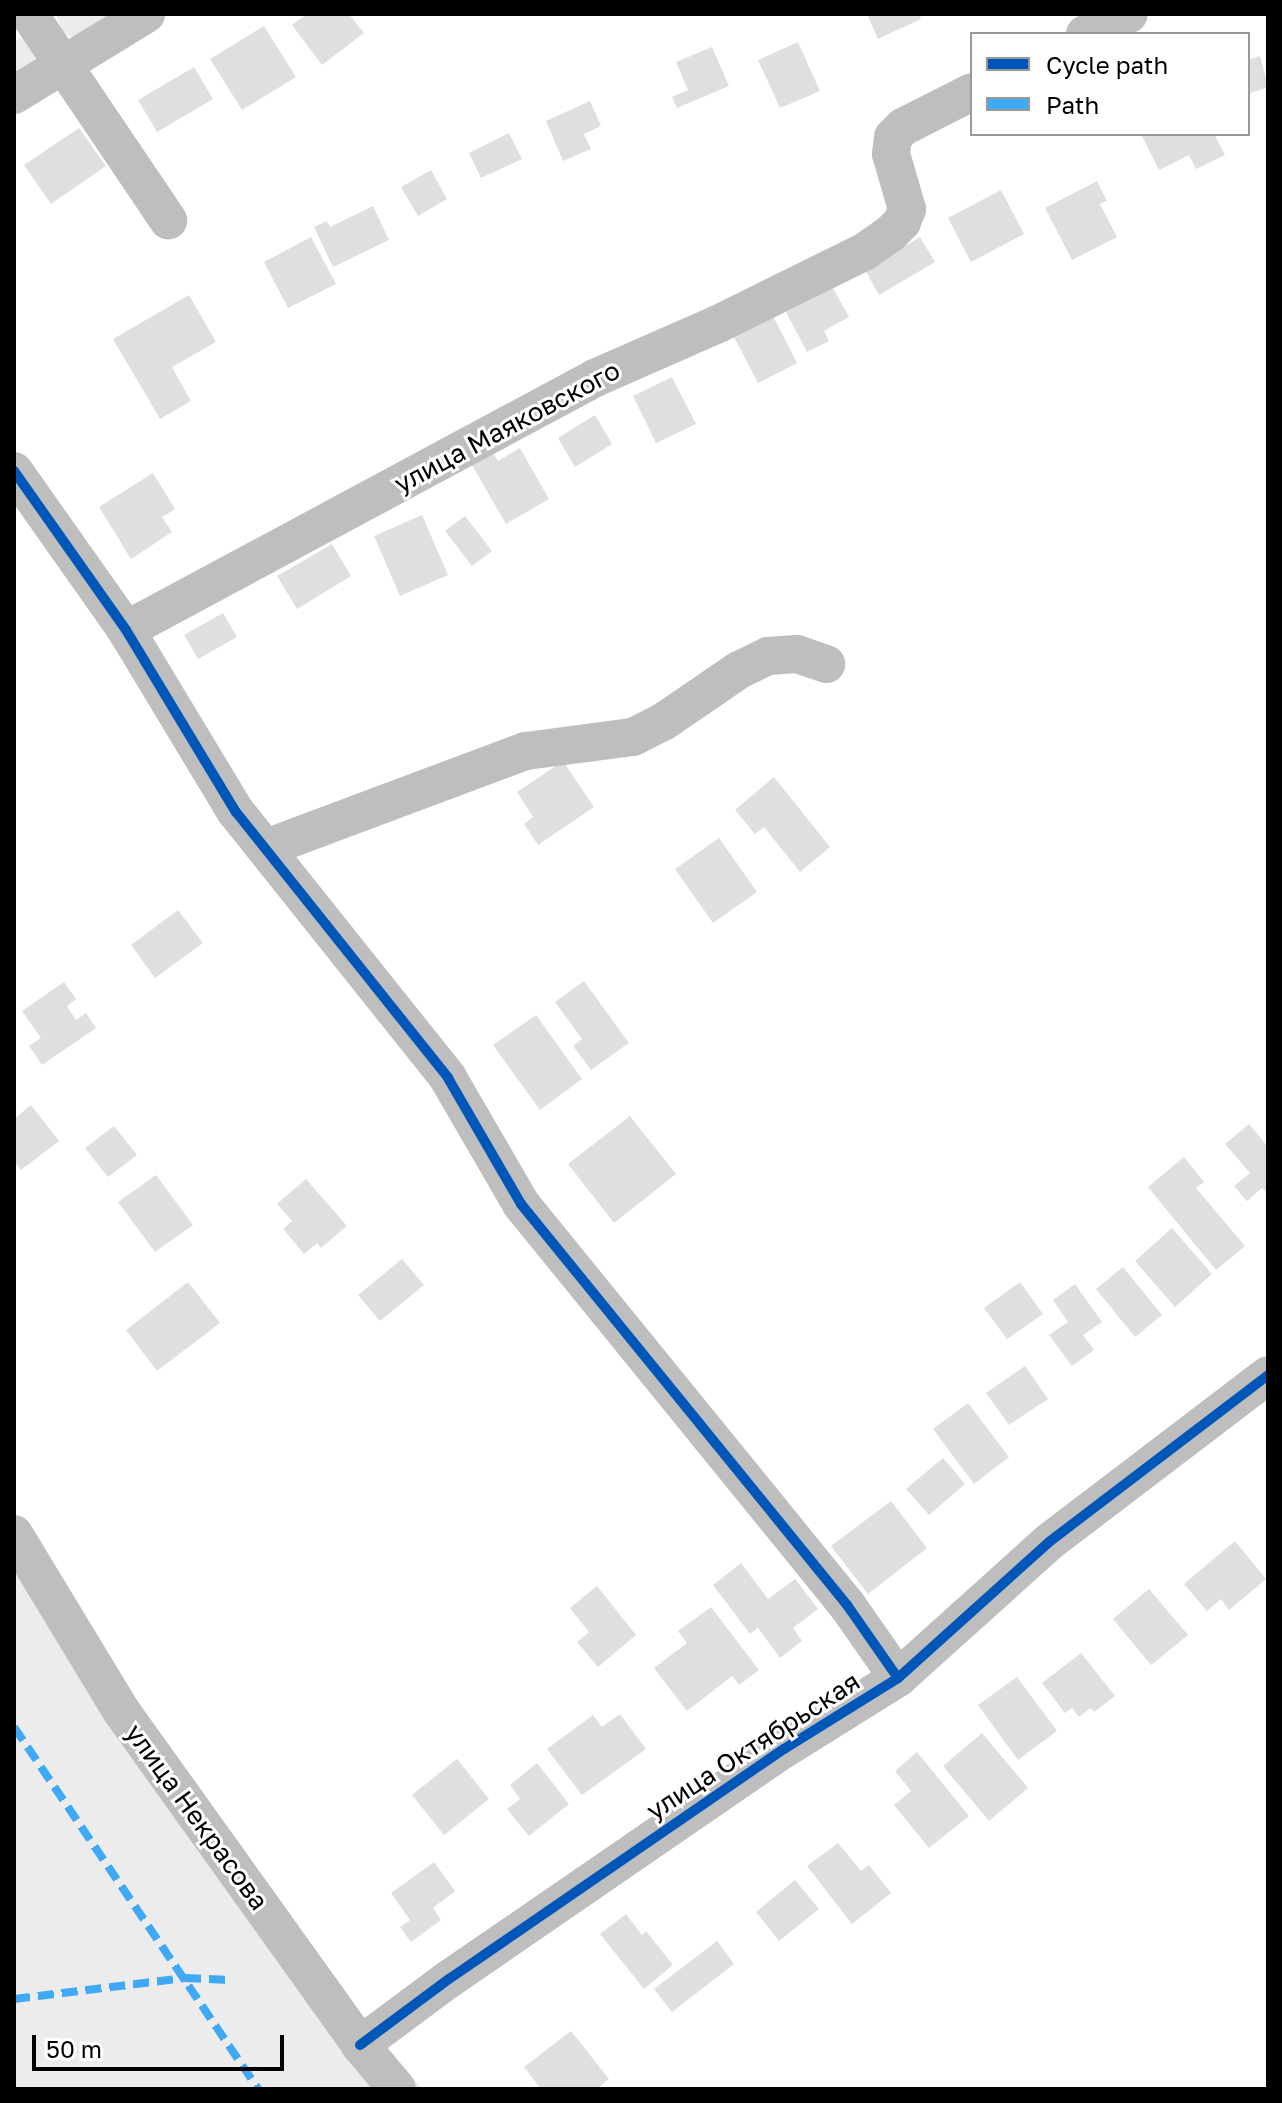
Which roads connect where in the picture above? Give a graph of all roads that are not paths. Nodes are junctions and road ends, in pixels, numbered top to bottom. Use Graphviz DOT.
graph roads {
  1 [pos="20,14"];
  2 [pos="29,14"];
  3 [pos="146,14"];
  4 [pos="1129,14"];
  5 [pos="14,18"];
  6 [pos="1089,32"];
  7 [pos="65,63"];
  8 [pos="970,93"];
  9 [pos="14,95"];
  10 [pos="168,220"];
  11 [pos="14,471"];
  12 [pos="126,630"];
  13 [pos="826,664"];
  14 [pos="266,848"];
  15 [pos="1268,1375"];
  16 [pos="14,1534"];
  17 [pos="898,1678"];
  18 [pos="360,2045"];
  19 [pos="397,2089"];
  1 -- 5 [label="street"];
  2 -- 7 [label="street"];
  3 -- 7 [label="street"];
  4 -- 6 [label="street"];
  7 -- 9 [label="street"];
  7 -- 10 [label="street"];
  8 -- 12 [label="street, улица Маяковского"];
  11 -- 12 [label="street"];
  12 -- 14 [label="street"];
  13 -- 14 [label="street"];
  14 -- 17 [label="street"];
  15 -- 17 [label="street, улица Октябрьская"];
  16 -- 18 [label="street, улица Некрасова"];
  17 -- 18 [label="street, улица Октябрьская"];
  18 -- 19 [label="street, улица Некрасова"];
}
